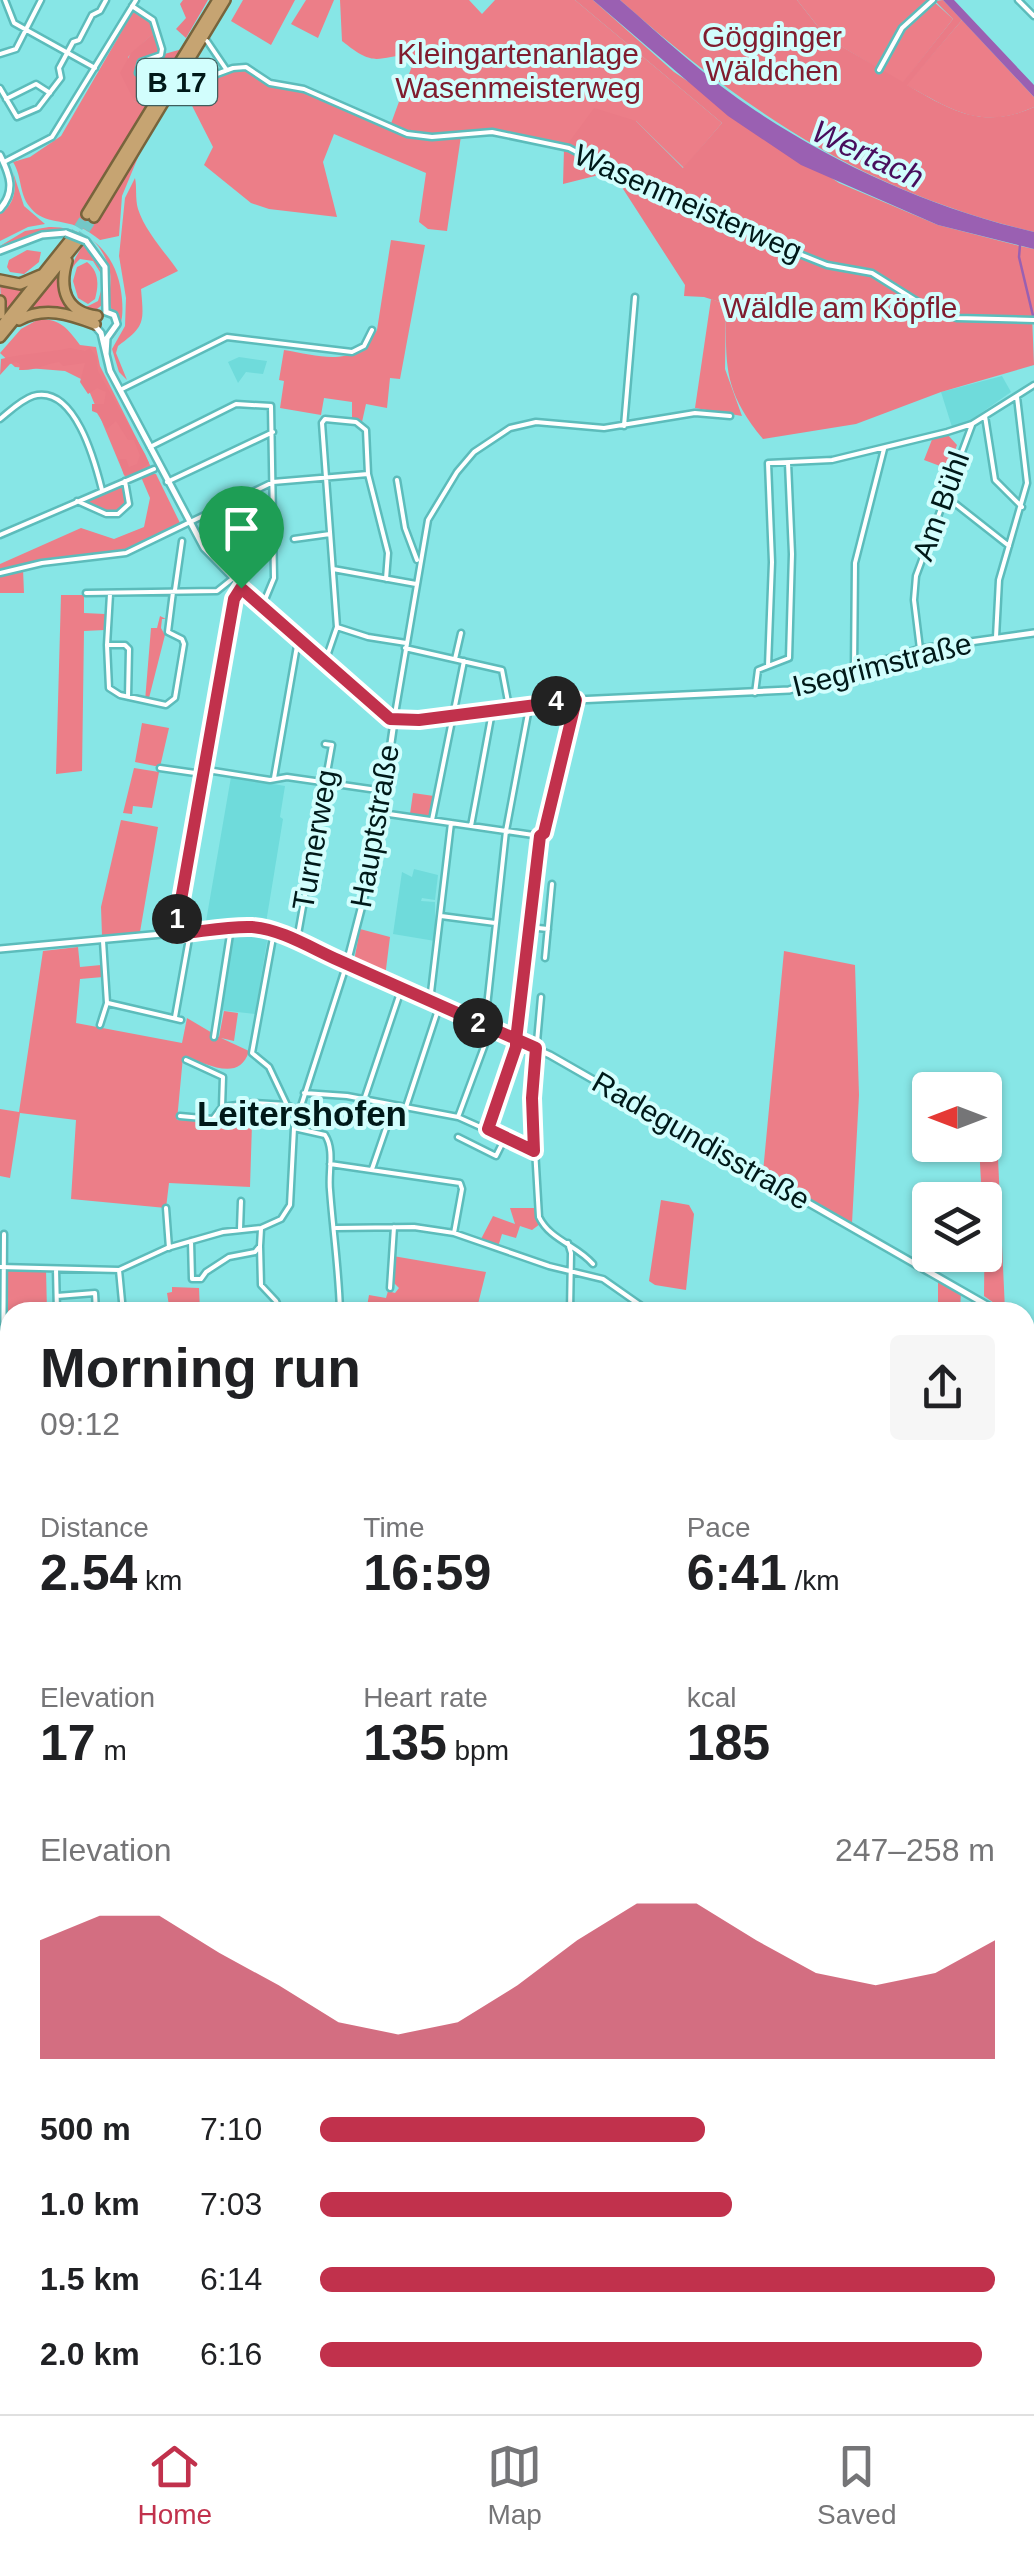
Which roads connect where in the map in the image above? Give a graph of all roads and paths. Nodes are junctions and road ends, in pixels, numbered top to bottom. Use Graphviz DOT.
graph roads {
  1 [pos="3,0"];
  2 [pos="41,0"];
  3 [pos="106,0"];
  4 [pos="136,0"];
  5 [pos="218,0"];
  6 [pos="225,0"];
  7 [pos="933,0"];
  8 [pos="1018,0"];
  9 [pos="132,6"];
  10 [pos="1034,16"];
  11 [pos="28,28"];
  12 [pos="207,41"];
  13 [pos="67,53"];
  14 [pos="0,54"];
  15 [pos="95,68"];
  16 [pos="226,70"];
  17 [pos="879,70"];
  18 [pos="171,72"];
  19 [pos="191,74"];
  20 [pos="0,88"];
  21 [pos="50,93"];
  22 [pos="6,99"];
  23 [pos="2,158"];
  24 [pos="0,209"];
  25 [pos="75,238"];
  26 [pos="0,251"];
  27 [pos="70,253"];
  28 [pos="48,272"];
  29 [pos="0,280"];
  30 [pos="635,296"];
  31 [pos="0,301"];
  32 [pos="0,314"];
  33 [pos="1033,320"];
  34 [pos="12,324"];
  35 [pos="101,324"];
  36 [pos="0,328"];
  37 [pos="372,330"];
  38 [pos="0,337"];
  39 [pos="1034,385"];
  40 [pos="120,390"];
  41 [pos="1017,396"];
  42 [pos="730,416"];
  43 [pos="985,416"];
  44 [pos="0,419"];
  45 [pos="972,424"];
  46 [pos="624,426"];
  47 [pos="273,432"];
  48 [pos="149,448"];
  49 [pos="884,449"];
  50 [pos="788,463"];
  51 [pos="154,469"];
  52 [pos="368,474"];
  53 [pos="326,478"];
  54 [pos="397,480"];
  55 [pos="125,481"];
  56 [pos="167,482"];
  57 [pos="273,482"];
  58 [pos="102,490"];
  59 [pos="944,494"];
  60 [pos="77,501"];
  61 [pos="1022,507"];
  62 [pos="188,523"];
  63 [pos="330,534"];
  64 [pos="0,535"];
  65 [pos="294,539"];
  66 [pos="182,541"];
  67 [pos="1010,546"];
  68 [pos="419,565"];
  69 [pos="333,569"];
  70 [pos="0,574"];
  71 [pos="232,579"];
  72 [pos="386,579"];
  73 [pos="416,584"];
  74 [pos="241,588"];
  75 [pos="174,592"];
  76 [pos="86,594"];
  77 [pos="110,594"];
  78 [pos="262,607"];
  79 [pos="337,627"];
  80 [pos="461,633"];
  81 [pos="1034,633"];
  82 [pos="996,637"];
  83 [pos="298,638"];
  84 [pos="107,644"];
  85 [pos="405,645"];
  86 [pos="920,649"];
  87 [pos="455,659"];
  88 [pos="464,661"];
  89 [pos="326,662"];
  90 [pos="768,666"];
  91 [pos="854,670"];
  92 [pos="755,693"];
  93 [pos="128,697"];
  94 [pos="576,700"];
  95 [pos="530,704"];
  96 [pos="509,708"];
  97 [pos="493,710"];
  98 [pos="454,716"];
  99 [pos="394,720"];
  100 [pos="326,744"];
  101 [pos="160,768"];
  102 [pos="203,772"];
  103 [pos="274,778"];
  104 [pos="325,782"];
  105 [pos="384,791"];
  106 [pos="381,813"];
  107 [pos="432,820"];
  108 [pos="451,823"];
  109 [pos="471,826"];
  110 [pos="506,831"];
  111 [pos="540,836"];
  112 [pos="552,884"];
  113 [pos="440,916"];
  114 [pos="496,923"];
  115 [pos="528,927"];
  116 [pos="231,928"];
  117 [pos="548,928"];
  118 [pos="190,932"];
  119 [pos="274,932"];
  120 [pos="175,934"];
  121 [pos="102,940"];
  122 [pos="296,941"];
  123 [pos="0,949"];
  124 [pos="545,958"];
  125 [pos="346,964"];
  126 [pos="402,988"];
  127 [pos="542,996"];
  128 [pos="430,1001"];
  129 [pos="107,1003"];
  130 [pos="439,1005"];
  131 [pos="100,1025"];
  132 [pos="488,1027"];
  133 [pos="214,1036"];
  134 [pos="516,1040"];
  135 [pos="536,1048"];
  136 [pos="186,1060"];
  137 [pos="304,1094"];
  138 [pos="364,1100"];
  139 [pos="287,1105"];
  140 [pos="394,1106"];
  141 [pos="222,1107"];
  142 [pos="406,1107"];
  143 [pos="298,1110"];
  144 [pos="180,1116"];
  145 [pos="458,1117"];
  146 [pos="294,1128"];
  147 [pos="488,1129"];
  148 [pos="458,1137"];
  149 [pos="505,1139"];
  150 [pos="534,1151"];
  151 [pos="330,1164"];
  152 [pos="372,1169"];
  153 [pos="241,1201"];
  154 [pos="166,1208"];
  155 [pos="394,1227"];
  156 [pos="261,1228"];
  157 [pos="336,1228"];
  158 [pos="240,1230"];
  159 [pos="454,1233"];
  160 [pos="4,1234"];
  161 [pos="191,1241"];
  162 [pos="568,1243"];
  163 [pos="260,1246"];
  164 [pos="169,1248"];
  165 [pos="593,1264"];
  166 [pos="1,1267"];
  167 [pos="56,1270"];
  168 [pos="119,1270"];
  169 [pos="570,1272"];
  170 [pos="390,1288"];
  171 [pos="56,1296"];
  172 [pos="1,1302"];
  173 [pos="56,1302"];
  174 [pos="95,1302"];
  175 [pos="122,1302"];
  176 [pos="276,1302"];
  177 [pos="340,1302"];
  178 [pos="570,1302"];
  179 [pos="635,1302"];
  180 [pos="981,1302"];
  1 -- 11 [label="street"];
  2 -- 11 [label="street"];
  3 -- 13 [label="street"];
  4 -- 9 [label="street"];
  5 -- 6 [label="highway, B 17"];
  7 -- 17 [label="street"];
  8 -- 10 [label="street"];
  9 -- 15 [label="street"];
  9 -- 18 [label="street"];
  11 -- 13 [label="street"];
  11 -- 14 [label="street"];
  12 -- 16 [label="street"];
  13 -- 15 [label="street"];
  13 -- 21 [label="street"];
  15 -- 23 [label="street"];
  16 -- 19 [label="street, Wasenmeisterweg"];
  16 -- 33 [label="street, Wasenmeisterweg"];
  20 -- 22 [label="street"];
  21 -- 22 [label="street"];
  21 -- 22 [label="street"];
  23 -- 24 [label="street"];
  25 -- 26 [label="street"];
  25 -- 27 [label="highway"];
  25 -- 28 [label="highway"];
  25 -- 35 [label="street"];
  27 -- 34 [label="highway"];
  27 -- 35 [label="highway"];
  28 -- 29 [label="highway"];
  28 -- 36 [label="highway"];
  30 -- 46 [label="street"];
  31 -- 32 [label="highway"];
  34 -- 35 [label="highway"];
  34 -- 38 [label="highway"];
  35 -- 40 [label="street"];
  37 -- 40 [label="street"];
  39 -- 41 [label="street"];
  40 -- 48 [label="street"];
  41 -- 43 [label="street"];
  41 -- 61 [label="street"];
  42 -- 46 [label="street"];
  43 -- 45 [label="street"];
  43 -- 61 [label="street"];
  44 -- 58 [label="street"];
  45 -- 49 [label="street"];
  45 -- 59 [label="street, Am Bühl"];
  46 -- 68 [label="street"];
  47 -- 48 [label="street"];
  47 -- 56 [label="street"];
  47 -- 57 [label="street"];
  48 -- 56 [label="street"];
  49 -- 50 [label="street"];
  49 -- 91 [label="street"];
  50 -- 90 [label="street"];
  50 -- 90 [label="street"];
  51 -- 55 [label="street"];
  52 -- 53 [label="street"];
  52 -- 53 [label="street"];
  52 -- 72 [label="street"];
  53 -- 57 [label="street"];
  53 -- 63 [label="street"];
  54 -- 68 [label="street"];
  55 -- 58 [label="street"];
  55 -- 60 [label="street"];
  56 -- 62 [label="street"];
  57 -- 62 [label="street"];
  57 -- 78 [label="street"];
  58 -- 60 [label="street"];
  59 -- 67 [label="street"];
  59 -- 86 [label="street, Am Bühl"];
  60 -- 64 [label="street"];
  61 -- 67 [label="street"];
  62 -- 70 [label="street"];
  62 -- 71 [label="street"];
  63 -- 65 [label="street"];
  63 -- 69 [label="street"];
  66 -- 75 [label="street"];
  67 -- 82 [label="street"];
  68 -- 73 [label="street"];
  69 -- 72 [label="street"];
  69 -- 79 [label="street"];
  71 -- 74 [label="street"];
  71 -- 75 [label="street"];
  72 -- 73 [label="street"];
  73 -- 85 [label="street"];
  74 -- 78 [label="street"];
  74 -- 102 [label="street"];
  75 -- 77 [label="street"];
  75 -- 93 [label="street"];
  76 -- 77 [label="street"];
  77 -- 84 [label="street"];
  78 -- 83 [label="street"];
  79 -- 85 [label="street"];
  79 -- 89 [label="street"];
  80 -- 87 [label="street"];
  81 -- 82 [label="street, Isegrimstraße"];
  82 -- 86 [label="street, Isegrimstraße"];
  83 -- 89 [label="street"];
  83 -- 103 [label="street"];
  84 -- 93 [label="street"];
  84 -- 93 [label="street"];
  85 -- 87 [label="street"];
  85 -- 99 [label="street"];
  86 -- 91 [label="street, Isegrimstraße"];
  87 -- 88 [label="street"];
  88 -- 96 [label="street"];
  88 -- 98 [label="street"];
  89 -- 99 [label="street"];
  90 -- 92 [label="street"];
  91 -- 92 [label="street, Isegrimstraße"];
  92 -- 94 [label="street, Isegrimstraße"];
  94 -- 95 [label="street, Isegrimstraße"];
  94 -- 111 [label="street"];
  95 -- 96 [label="street, Isegrimstraße"];
  95 -- 110 [label="street"];
  96 -- 97 [label="street, Isegrimstraße"];
  97 -- 98 [label="street, Isegrimstraße"];
  97 -- 109 [label="street"];
  98 -- 99 [label="street, Isegrimstraße"];
  98 -- 107 [label="street"];
  99 -- 105 [label="street, Hauptstraße"];
  100 -- 104 [label="street, Turnerweg"];
  101 -- 102 [label="street"];
  102 -- 103 [label="street"];
  102 -- 120 [label="street"];
  103 -- 104 [label="street"];
  104 -- 105 [label="street"];
  104 -- 122 [label="street, Turnerweg"];
  105 -- 106 [label="street, Hauptstraße"];
  106 -- 107 [label="street"];
  106 -- 125 [label="street, Hauptstraße"];
  107 -- 108 [label="street"];
  108 -- 109 [label="street"];
  108 -- 113 [label="street"];
  109 -- 110 [label="street"];
  110 -- 111 [label="street"];
  110 -- 114 [label="street"];
  111 -- 115 [label="street"];
  112 -- 117 [label="street"];
  113 -- 114 [label="street"];
  113 -- 128 [label="street"];
  114 -- 132 [label="street"];
  115 -- 117 [label="street"];
  115 -- 134 [label="street"];
  116 -- 118 [label="street, Radegundisstraße"];
  116 -- 119 [label="street, Radegundisstraße"];
  116 -- 133 [label="street"];
  117 -- 124 [label="street"];
  118 -- 120 [label="street, Radegundisstraße"];
  118 -- 129 [label="street"];
  119 -- 122 [label="street, Radegundisstraße"];
  119 -- 139 [label="street"];
  120 -- 121 [label="street, Radegundisstraße"];
  121 -- 123 [label="street, Radegundisstraße"];
  121 -- 129 [label="street"];
  122 -- 125 [label="street, Radegundisstraße"];
  125 -- 126 [label="street, Radegundisstraße"];
  125 -- 137 [label="street, Hauptstraße"];
  126 -- 128 [label="street, Radegundisstraße"];
  126 -- 138 [label="street"];
  127 -- 135 [label="street"];
  128 -- 130 [label="street, Radegundisstraße"];
  129 -- 131 [label="street"];
  130 -- 132 [label="street, Radegundisstraße"];
  130 -- 142 [label="street"];
  132 -- 134 [label="street, Radegundisstraße"];
  132 -- 145 [label="street"];
  134 -- 135 [label="street, Radegundisstraße"];
  134 -- 147 [label="street"];
  135 -- 150 [label="street"];
  135 -- 180 [label="street, Radegundisstraße"];
  136 -- 141 [label="street"];
  137 -- 138 [label="street"];
  137 -- 143 [label="street, Hauptstraße"];
  138 -- 140 [label="street"];
  139 -- 141 [label="street"];
  139 -- 143 [label="street"];
  140 -- 142 [label="street"];
  140 -- 152 [label="street"];
  141 -- 144 [label="street"];
  142 -- 145 [label="street"];
  143 -- 146 [label="street, Hauptstraße"];
  145 -- 147 [label="street"];
  146 -- 151 [label="street"];
  146 -- 156 [label="street, Hauptstraße"];
  147 -- 149 [label="street"];
  148 -- 149 [label="street"];
  149 -- 150 [label="street"];
  150 -- 162 [label="street"];
  151 -- 152 [label="street"];
  151 -- 157 [label="street"];
  152 -- 159 [label="street"];
  153 -- 158 [label="street"];
  154 -- 164 [label="street"];
  155 -- 157 [label="street"];
  155 -- 159 [label="street"];
  155 -- 170 [label="street"];
  156 -- 158 [label="street"];
  156 -- 163 [label="street"];
  157 -- 177 [label="street"];
  158 -- 161 [label="street"];
  159 -- 169 [label="street"];
  160 -- 166 [label="street"];
  161 -- 163 [label="street"];
  161 -- 164 [label="street"];
  162 -- 165 [label="street"];
  162 -- 169 [label="street"];
  163 -- 176 [label="street"];
  164 -- 168 [label="street"];
  166 -- 167 [label="street"];
  166 -- 172 [label="street"];
  167 -- 168 [label="street"];
  167 -- 171 [label="street"];
  168 -- 175 [label="street"];
  169 -- 178 [label="street"];
  169 -- 179 [label="street"];
  171 -- 173 [label="street"];
  171 -- 174 [label="street"];
}
